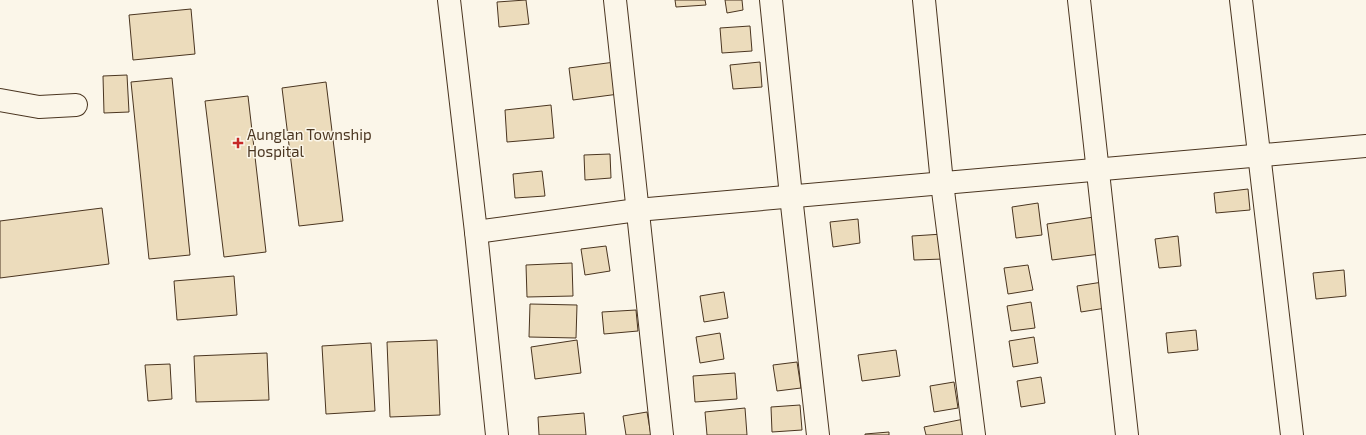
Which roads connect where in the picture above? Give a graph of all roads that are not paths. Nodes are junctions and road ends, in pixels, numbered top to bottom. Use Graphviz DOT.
graph roads {
  1 [pos="449,0"];
  2 [pos="615,0"];
  3 [pos="771,0"];
  4 [pos="924,0"];
  5 [pos="1079,0"];
  6 [pos="1241,0"];
  7 [pos="0,100"];
  8 [pos="76,105"];
  9 [pos="1366,146"];
  10 [pos="1259,155"];
  11 [pos="1098,169"];
  12 [pos="942,183"];
  13 [pos="791,196"];
  14 [pos="637,210"];
  15 [pos="476,232"];
  16 [pos="497,435"];
  17 [pos="662,435"];
  18 [pos="818,435"];
  19 [pos="974,435"];
  20 [pos="1127,435"];
  21 [pos="1292,435"];
  1 -- 15 [label="main road"];
  2 -- 14 [label="main road"];
  3 -- 13 [label="main road"];
  4 -- 12 [label="main road"];
  5 -- 11 [label="main road"];
  6 -- 10 [label="main road"];
  7 -- 8 [label="main road"];
  9 -- 10 [label="main road"];
  10 -- 11 [label="main road"];
  10 -- 21 [label="main road"];
  11 -- 12 [label="main road"];
  11 -- 20 [label="main road"];
  12 -- 13 [label="main road"];
  12 -- 19 [label="main road"];
  13 -- 14 [label="main road"];
  13 -- 18 [label="main road"];
  14 -- 15 [label="main road"];
  14 -- 17 [label="main road"];
  15 -- 16 [label="main road"];
}
